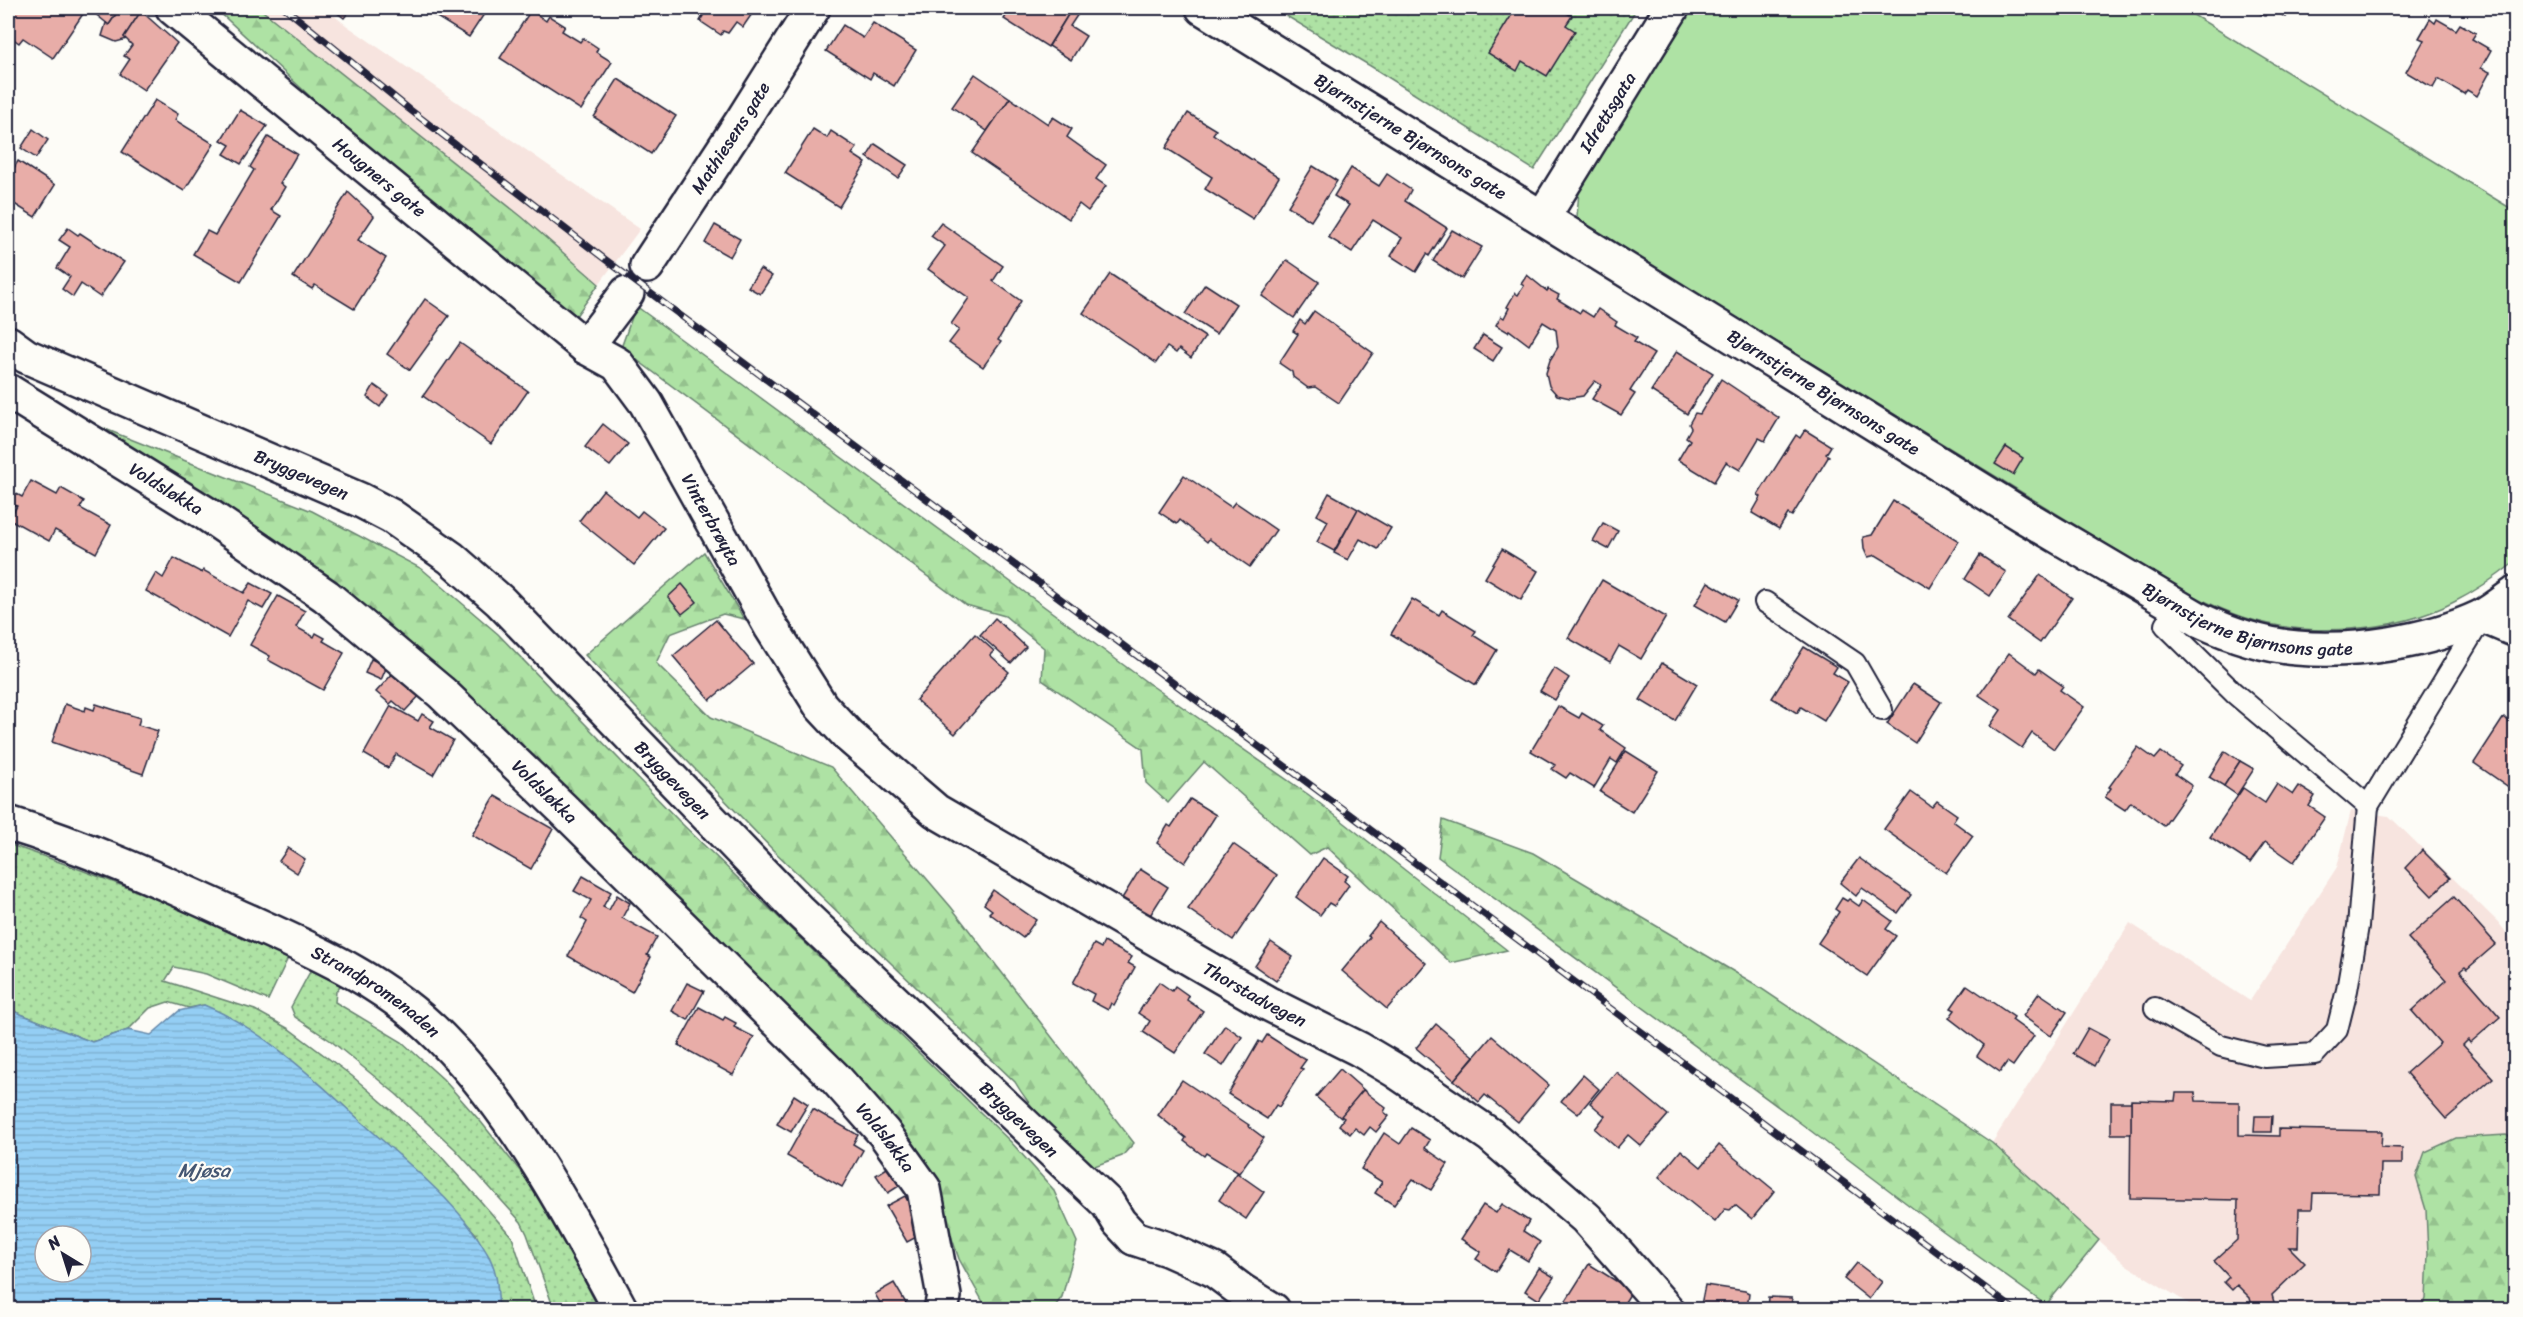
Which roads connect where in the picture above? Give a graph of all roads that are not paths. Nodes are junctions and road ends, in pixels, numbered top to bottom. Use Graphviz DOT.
graph roads {
  1 [pos="173,8"];
  2 [pos="813,8"];
  3 [pos="1203,8"];
  4 [pos="1672,8"];
  5 [pos="1544,217"];
  6 [pos="647,266"];
  7 [pos="627,293"];
  8 [pos="586,347"];
  9 [pos="17,349"];
  10 [pos="8,382"];
  11 [pos="8,391"];
  12 [pos="2516,593"];
  13 [pos="1765,602"];
  14 [pos="2176,607"];
  15 [pos="2483,616"];
  16 [pos="2516,630"];
  17 [pos="821,706"];
  18 [pos="1882,710"];
  19 [pos="2368,806"];
  20 [pos="8,823"];
  21 [pos="2155,1008"];
  22 [pos="1239,1300"];
  23 [pos="621,1310"];
  24 [pos="941,1310"];
  25 [pos="1273,1310"];
  26 [pos="1667,1310"];
  1 -- 8 [label="street, Hougners gate"];
  2 -- 6 [label="street, Mathiesens gate"];
  3 -- 5 [label="street, Bjørnstjerne Bjørnsons gate"];
  4 -- 5 [label="street, Idrettsgata"];
  5 -- 14 [label="street, Bjørnstjerne Bjørnsons gate"];
  7 -- 8 [label="street"];
  8 -- 17 [label="street, Vinterbrøyta"];
  9 -- 10 [label="street"];
  9 -- 22 [label="street, Bryggevegen"];
  11 -- 24 [label="street, Voldsløkka"];
  12 -- 15 [label="street, Bjørnstjerne Bjørnsons gate"];
  13 -- 18 [label="lane"];
  14 -- 15 [label="street, Bjørnstjerne Bjørnsons gate"];
  14 -- 19 [label="lane"];
  15 -- 16 [label="street"];
  15 -- 19 [label="lane"];
  17 -- 26 [label="street, Thorstadvegen"];
  19 -- 21 [label="lane"];
  20 -- 23 [label="street, Strandpromenaden"];
  22 -- 25 [label="street, Bryggevegen"];
}
